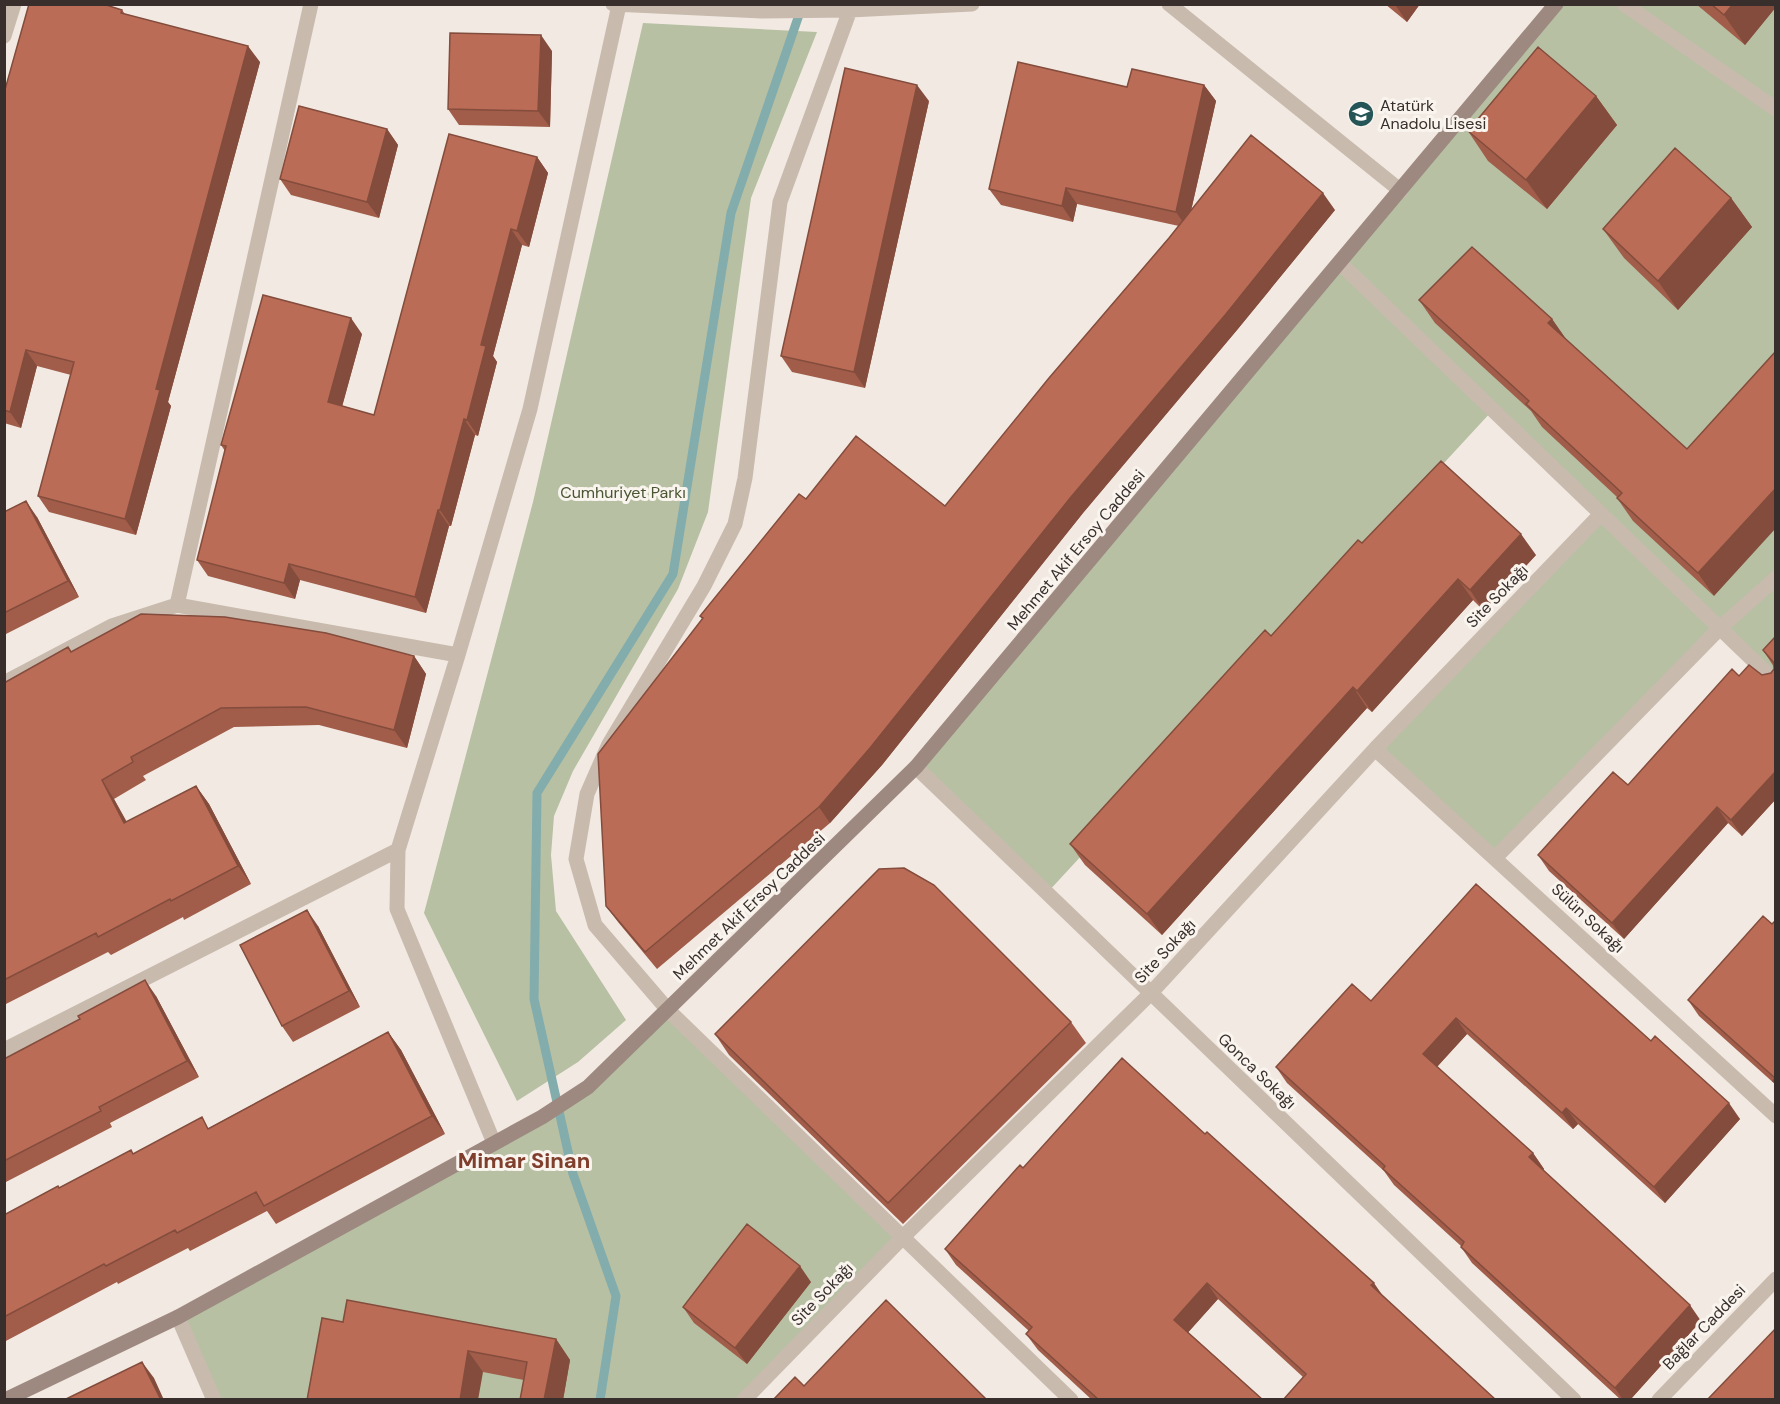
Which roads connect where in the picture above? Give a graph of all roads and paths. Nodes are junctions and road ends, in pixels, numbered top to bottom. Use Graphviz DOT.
graph roads {
  1 [pos="14,4"];
  2 [pos="311,4"];
  3 [pos="613,4"];
  4 [pos="972,4"];
  5 [pos="1169,4"];
  6 [pos="1556,4"];
  7 [pos="1624,4"];
  8 [pos="619,5"];
  9 [pos="763,8"];
  10 [pos="850,10"];
  11 [pos="4,36"];
  12 [pos="1776,109"];
  13 [pos="1401,191"];
  14 [pos="1340,263"];
  15 [pos="1600,515"];
  16 [pos="1776,578"];
  17 [pos="177,605"];
  18 [pos="1720,627"];
  19 [pos="458,655"];
  20 [pos="4,682"];
  21 [pos="1776,682"];
  22 [pos="1375,749"];
  23 [pos="916,767"];
  24 [pos="398,850"];
  25 [pos="1495,858"];
  26 [pos="1150,994"];
  27 [pos="668,1010"];
  28 [pos="4,1050"];
  29 [pos="1776,1116"];
  30 [pos="494,1143"];
  31 [pos="904,1236"];
  32 [pos="1776,1279"];
  33 [pos="178,1317"];
  34 [pos="5,1400"];
  35 [pos="214,1400"];
  36 [pos="744,1400"];
  37 [pos="1071,1400"];
  38 [pos="1574,1400"];
  39 [pos="1659,1400"];
  1 -- 11 [label="street"];
  2 -- 17 [label="street"];
  3 -- 8 [label="street"];
  4 -- 10 [label="street"];
  5 -- 13 [label="street"];
  6 -- 13 [label="main road, Mehmet Akif Ersoy Caddesi"];
  7 -- 12 [label="street"];
  8 -- 9 [label="street"];
  8 -- 19 [label="street"];
  9 -- 10 [label="street"];
  10 -- 27 [label="street"];
  13 -- 14 [label="main road, Mehmet Akif Ersoy Caddesi"];
  14 -- 15 [label="street"];
  14 -- 23 [label="main road, Mehmet Akif Ersoy Caddesi"];
  15 -- 18 [label="street"];
  15 -- 22 [label="street, Site Sokağı"];
  16 -- 18 [label="street"];
  17 -- 19 [label="street"];
  17 -- 20 [label="street"];
  18 -- 21 [label="street"];
  18 -- 25 [label="street"];
  19 -- 24 [label="street"];
  22 -- 25 [label="street, Sülün Sokağı"];
  22 -- 26 [label="street, Site Sokağı"];
  23 -- 26 [label="street, Gonca Sokağı"];
  23 -- 27 [label="main road, Mehmet Akif Ersoy Caddesi"];
  24 -- 28 [label="street"];
  24 -- 30 [label="street"];
  25 -- 29 [label="street, Sülün Sokağı"];
  26 -- 31 [label="street, Site Sokağı"];
  26 -- 38 [label="street, Gonca Sokağı"];
  27 -- 30 [label="main road, Mehmet Akif Ersoy Caddesi"];
  27 -- 31 [label="street"];
  30 -- 33 [label="main road, Mehmet Akif Ersoy Caddesi"];
  31 -- 36 [label="street, Site Sokağı"];
  31 -- 37 [label="street"];
  32 -- 39 [label="street, Bağlar Caddesi"];
  33 -- 34 [label="main road, Mehmet Akif Ersoy Caddesi"];
  33 -- 35 [label="street"];
}
